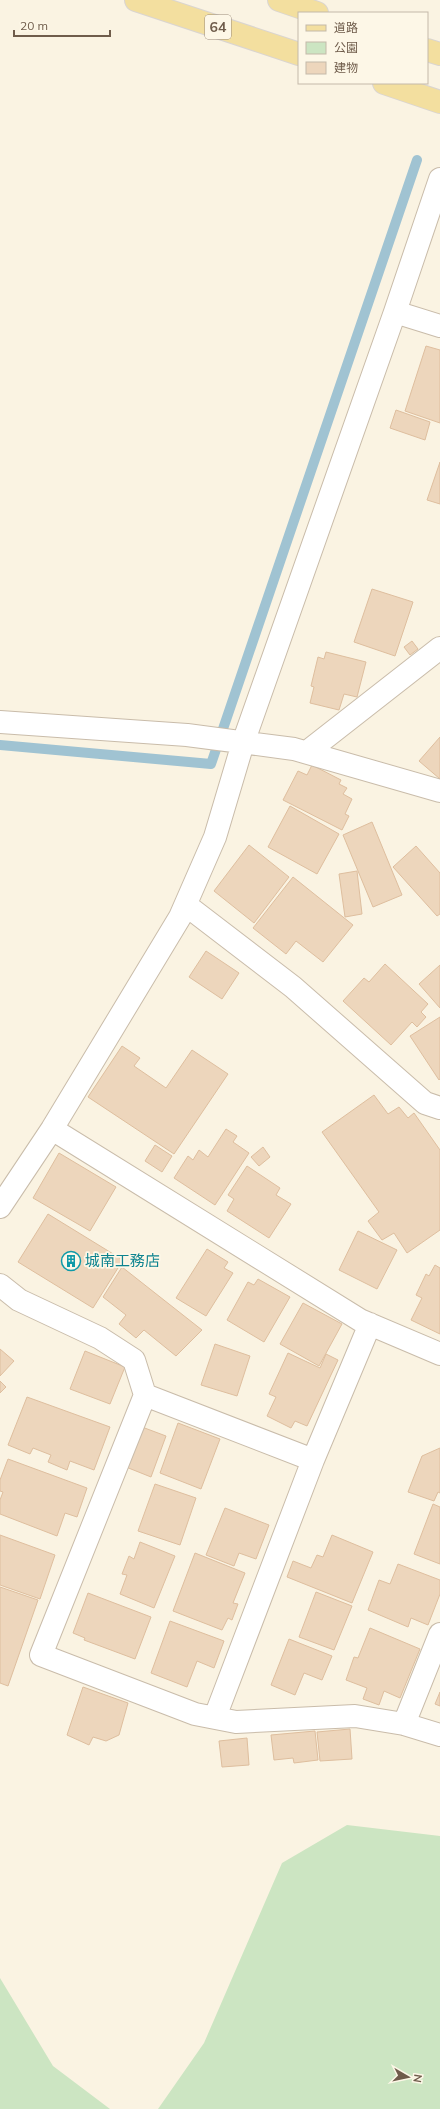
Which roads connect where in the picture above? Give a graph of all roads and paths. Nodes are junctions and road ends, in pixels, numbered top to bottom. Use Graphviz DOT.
graph roads {
  1 [pos="136,0"];
  2 [pos="279,0"];
  3 [pos="315,12"];
  4 [pos="428,50"];
  5 [pos="298,54"];
  6 [pos="440,54"];
  7 [pos="387,84"];
  8 [pos="440,102"];
  9 [pos="440,179"];
  10 [pos="396,312"];
  11 [pos="440,326"];
  12 [pos="440,648"];
  13 [pos="0,722"];
  14 [pos="242,744"];
  15 [pos="307,752"];
  16 [pos="440,790"];
  17 [pos="186,905"];
  18 [pos="440,1108"];
  19 [pos="52,1129"];
  20 [pos="0,1206"];
  21 [pos="0,1285"];
  22 [pos="370,1324"];
  23 [pos="440,1354"];
  24 [pos="145,1395"];
  25 [pos="313,1460"];
  26 [pos="440,1634"];
  27 [pos="215,1717"];
  28 [pos="404,1724"];
  29 [pos="440,1735"];
  1 -- 5 [label="main road, 64"];
  2 -- 3 [label="main road"];
  4 -- 6 [label="main road"];
  7 -- 8 [label="main road"];
  9 -- 10 [label="street"];
  10 -- 11 [label="street"];
  10 -- 14 [label="street"];
  12 -- 15 [label="street"];
  13 -- 14 [label="street"];
  14 -- 15 [label="street"];
  14 -- 17 [label="street"];
  15 -- 16 [label="street"];
  17 -- 18 [label="street"];
  17 -- 19 [label="street"];
  19 -- 20 [label="street"];
  19 -- 22 [label="street"];
  21 -- 24 [label="street"];
  22 -- 23 [label="street"];
  22 -- 25 [label="street"];
  24 -- 25 [label="street"];
  24 -- 27 [label="street"];
  25 -- 27 [label="street"];
  26 -- 28 [label="street"];
  27 -- 28 [label="street"];
  28 -- 29 [label="street"];
}
